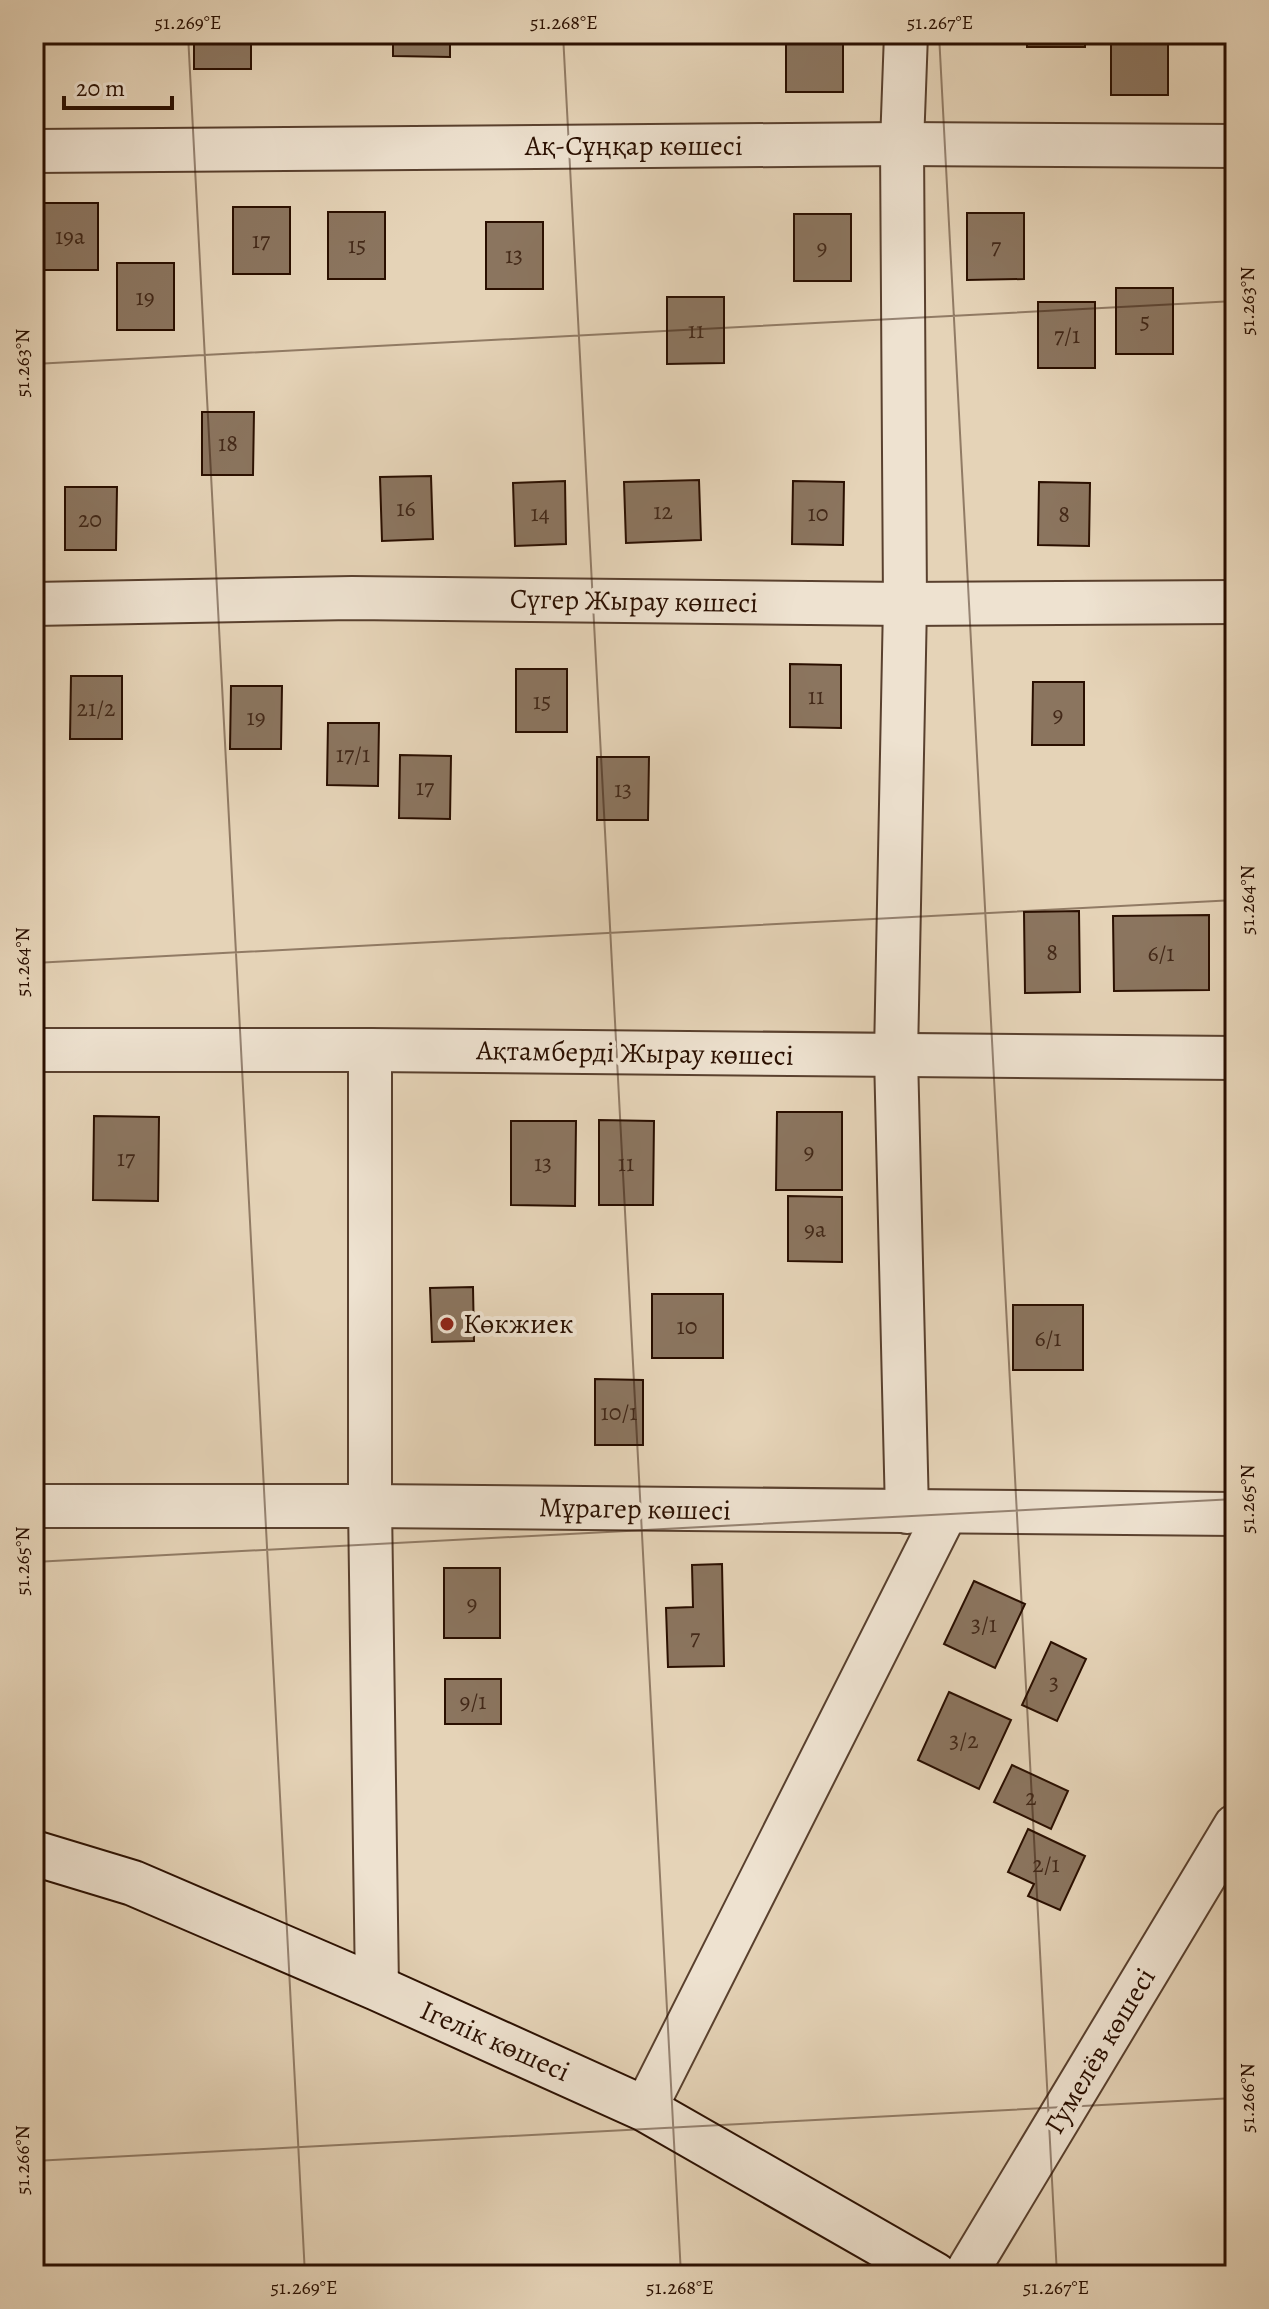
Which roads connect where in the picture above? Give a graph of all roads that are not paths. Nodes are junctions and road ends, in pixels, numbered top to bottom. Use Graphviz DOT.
graph roads {
  1 [pos="906,34"];
  2 [pos="902,144"];
  3 [pos="1235,146"];
  4 [pos="34,151"];
  5 [pos="1235,602"];
  6 [pos="34,604"];
  7 [pos="905,604"];
  8 [pos="34,1050"];
  9 [pos="370,1050"];
  10 [pos="896,1055"];
  11 [pos="1235,1058"];
  12 [pos="34,1506"];
  13 [pos="370,1506"];
  14 [pos="927,1512"];
  15 [pos="1235,1514"];
  16 [pos="1235,1826"];
  17 [pos="34,1853"];
  18 [pos="377,1988"];
  19 [pos="645,2109"];
  20 [pos="935,2275"];
  21 [pos="965,2275"];
  1 -- 2 [label="street"];
  2 -- 3 [label="street, Ақ-Сұңқар көшесі"];
  2 -- 4 [label="street, Ақ-Сұңқар көшесі"];
  2 -- 7 [label="street"];
  5 -- 7 [label="street, Сүгер Жырау көшесі"];
  6 -- 7 [label="street, Сүгер Жырау көшесі"];
  7 -- 10 [label="street"];
  8 -- 9 [label="street, Ақтамберді Жырау көшесі"];
  9 -- 10 [label="street, Ақтамберді Жырау көшесі"];
  9 -- 13 [label="street"];
  10 -- 11 [label="street, Ақтамберді Жырау көшесі"];
  10 -- 14 [label="street"];
  12 -- 13 [label="street, Мұрагер көшесі"];
  13 -- 14 [label="street, Мұрагер көшесі"];
  13 -- 18 [label="street"];
  14 -- 15 [label="street, Мұрагер көшесі"];
  14 -- 19 [label="street"];
  16 -- 21 [label="street, Гумелёв көшесі"];
  17 -- 18 [label="main road, Ігелік көшесі"];
  18 -- 19 [label="main road, Ігелік көшесі"];
  19 -- 20 [label="main road, Ігелік көшесі"];
}
